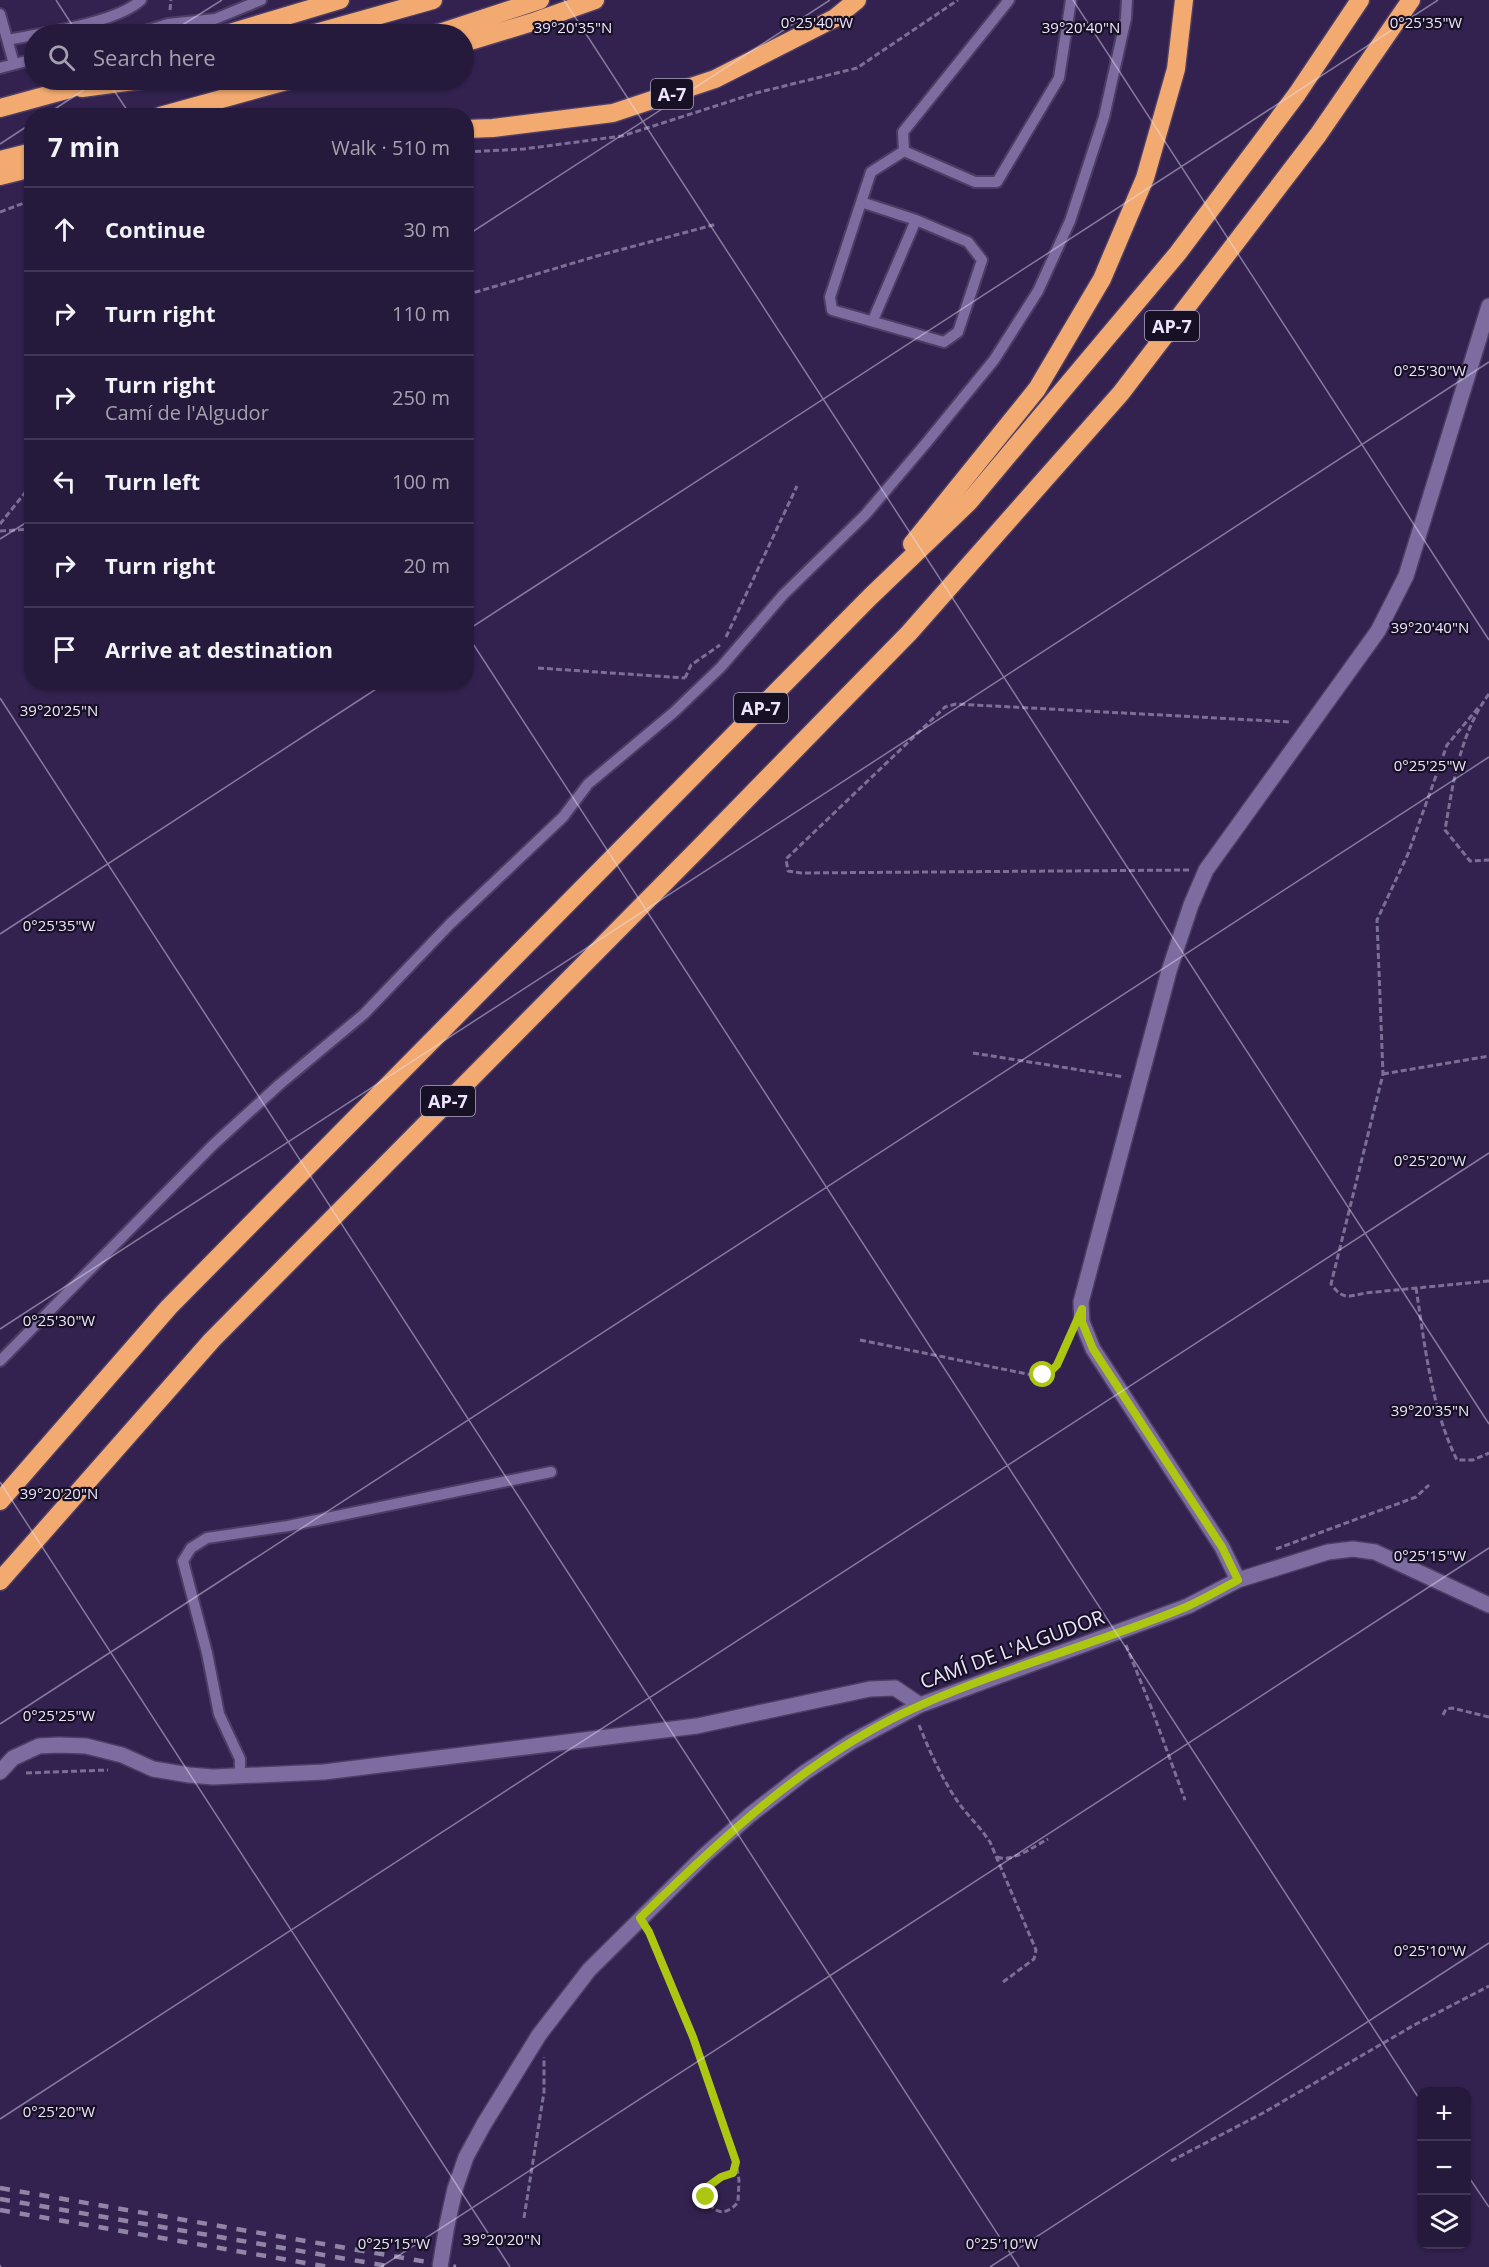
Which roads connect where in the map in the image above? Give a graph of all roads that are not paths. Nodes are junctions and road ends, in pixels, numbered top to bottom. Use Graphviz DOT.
graph roads {
  1 [pos="141,0"];
  2 [pos="261,0"];
  3 [pos="340,0"];
  4 [pos="433,0"];
  5 [pos="540,0"];
  6 [pos="595,0"];
  7 [pos="858,0"];
  8 [pos="1009,0"];
  9 [pos="1071,0"];
  10 [pos="1127,0"];
  11 [pos="1184,0"];
  12 [pos="1360,0"];
  13 [pos="1411,0"];
  14 [pos="0,14"];
  15 [pos="79,24"];
  16 [pos="168,24"];
  17 [pos="260,24"];
  18 [pos="348,24"];
  19 [pos="467,24"];
  20 [pos="24,36"];
  21 [pos="8,40"];
  22 [pos="474,40"];
  23 [pos="24,62"];
  24 [pos="14,64"];
  25 [pos="0,68"];
  26 [pos="66,90"];
  27 [pos="252,90"];
  28 [pos="0,108"];
  29 [pos="188,108"];
  30 [pos="474,129"];
  31 [pos="904,151"];
  32 [pos="24,154"];
  33 [pos="0,160"];
  34 [pos="24,170"];
  35 [pos="0,176"];
  36 [pos="861,202"];
  37 [pos="916,220"];
  38 [pos="1489,306"];
  39 [pos="873,321"];
  40 [pos="870,597"];
  41 [pos="0,1361"];
  42 [pos="551,1472"];
  43 [pos="0,1501"];
  44 [pos="1238,1580"];
  45 [pos="0,1581"];
  46 [pos="1489,1605"];
  47 [pos="917,1707"];
  48 [pos="0,1772"];
  49 [pos="240,1776"];
  50 [pos="440,2267"];
  1 -- 15 [label="lane"];
  2 -- 16 [label="lane"];
  3 -- 17 [label="highway"];
  4 -- 18 [label="highway"];
  5 -- 19 [label="highway"];
  6 -- 22 [label="highway"];
  7 -- 30 [label="highway, A-7"];
  8 -- 31 [label="lane"];
  9 -- 31 [label="lane"];
  10 -- 41 [label="lane"];
  11 -- 40 [label="highway"];
  12 -- 40 [label="highway, AP-7"];
  13 -- 45 [label="highway, AP-7"];
  14 -- 21 [label="lane"];
  20 -- 21 [label="lane"];
  21 -- 24 [label="lane"];
  23 -- 24 [label="lane"];
  24 -- 25 [label="lane"];
  26 -- 28 [label="highway"];
  27 -- 29 [label="highway"];
  31 -- 36 [label="lane"];
  32 -- 33 [label="highway"];
  34 -- 35 [label="highway"];
  36 -- 37 [label="lane"];
  36 -- 39 [label="lane"];
  37 -- 39 [label="lane"];
  37 -- 39 [label="lane"];
  38 -- 44 [label="street"];
  40 -- 43 [label="highway, AP-7"];
  42 -- 49 [label="lane"];
  44 -- 46 [label="street, CAMÍ DE L'ALGUDOR"];
  44 -- 47 [label="street, CAMÍ DE L'ALGUDOR"];
  47 -- 49 [label="street"];
  47 -- 50 [label="street, CAMÍ DE L'ALGUDOR, bridge"];
  48 -- 49 [label="street"];
}
